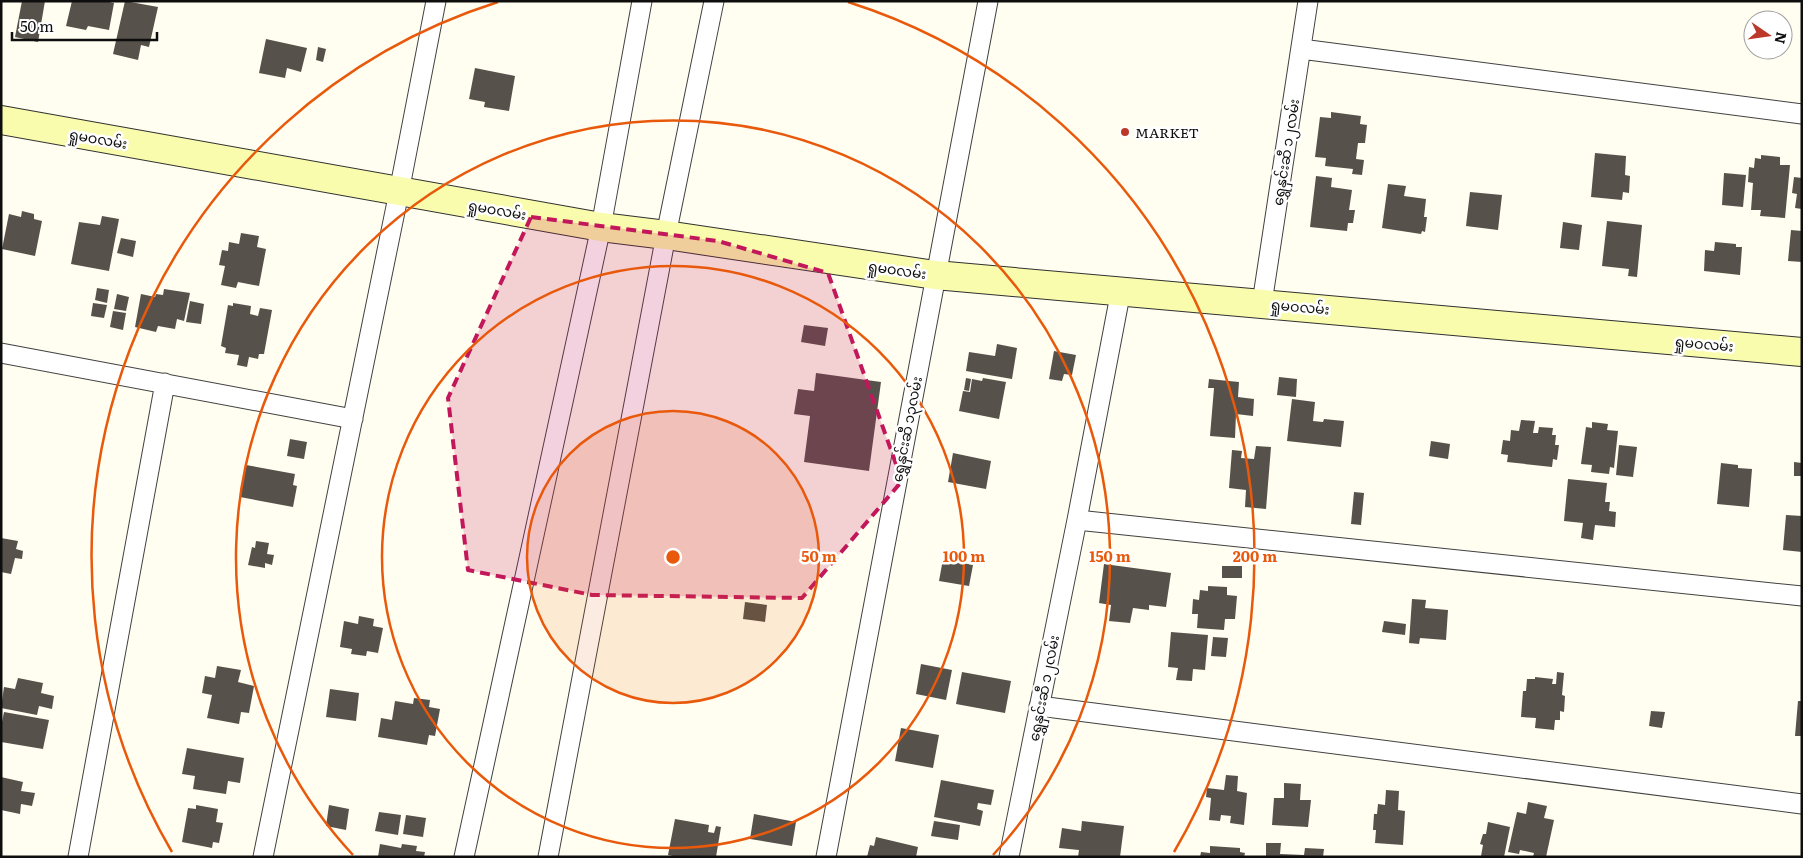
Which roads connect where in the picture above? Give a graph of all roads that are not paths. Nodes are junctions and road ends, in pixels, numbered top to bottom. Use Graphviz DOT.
graph roads {
  1 [pos="436,1"];
  2 [pos="642,1"];
  3 [pos="714,1"];
  4 [pos="988,1"];
  5 [pos="1308,1"];
  6 [pos="1300,49"];
  7 [pos="1802,114"];
  8 [pos="1,120"];
  9 [pos="399,192"];
  10 [pos="601,227"];
  11 [pos="666,235"];
  12 [pos="935,275"];
  13 [pos="1121,290"];
  14 [pos="1262,303"];
  15 [pos="1802,352"];
  16 [pos="1,354"];
  17 [pos="165,383"];
  18 [pos="353,420"];
  19 [pos="1077,520"];
  20 [pos="1802,596"];
  21 [pos="1039,706"];
  22 [pos="1802,804"];
  23 [pos="78,857"];
  24 [pos="263,857"];
  25 [pos="464,857"];
  26 [pos="548,857"];
  27 [pos="826,857"];
  28 [pos="1009,857"];
  1 -- 9 [label="street"];
  2 -- 10 [label="street"];
  3 -- 11 [label="street"];
  4 -- 12 [label="street, ရွှေနှင်းဆီ ၁၃လမ်း"];
  5 -- 6 [label="street, ရွှေနှင်းဆီ ၁၂လမ်း"];
  6 -- 7 [label="street"];
  6 -- 14 [label="street, ရွှေနှင်းဆီ ၁၂လမ်း"];
  8 -- 9 [label="street, ရှုမဝလမ်း"];
  9 -- 10 [label="street, ရှုမဝလမ်း"];
  9 -- 18 [label="street"];
  10 -- 11 [label="street, ရှုမဝလမ်း"];
  10 -- 25 [label="street"];
  11 -- 12 [label="street, ရှုမဝလမ်း"];
  11 -- 26 [label="street"];
  12 -- 13 [label="street, ရှုမဝလမ်း"];
  12 -- 27 [label="street, ရွှေနှင်းဆီ ၁၃လမ်း"];
  13 -- 14 [label="street, ရှုမဝလမ်း"];
  13 -- 19 [label="street, ရွှေနှင်းဆီ ၁၂လမ်း"];
  14 -- 15 [label="street, ရှုမဝလမ်း"];
  16 -- 17 [label="street"];
  17 -- 18 [label="street"];
  17 -- 23 [label="street"];
  18 -- 24 [label="street"];
  19 -- 20 [label="street"];
  19 -- 21 [label="street, ရွှေနှင်းဆီ ၁၂လမ်း"];
  21 -- 22 [label="street"];
  21 -- 28 [label="street, ရွှေနှင်းဆီ ၁၂လမ်း"];
}
